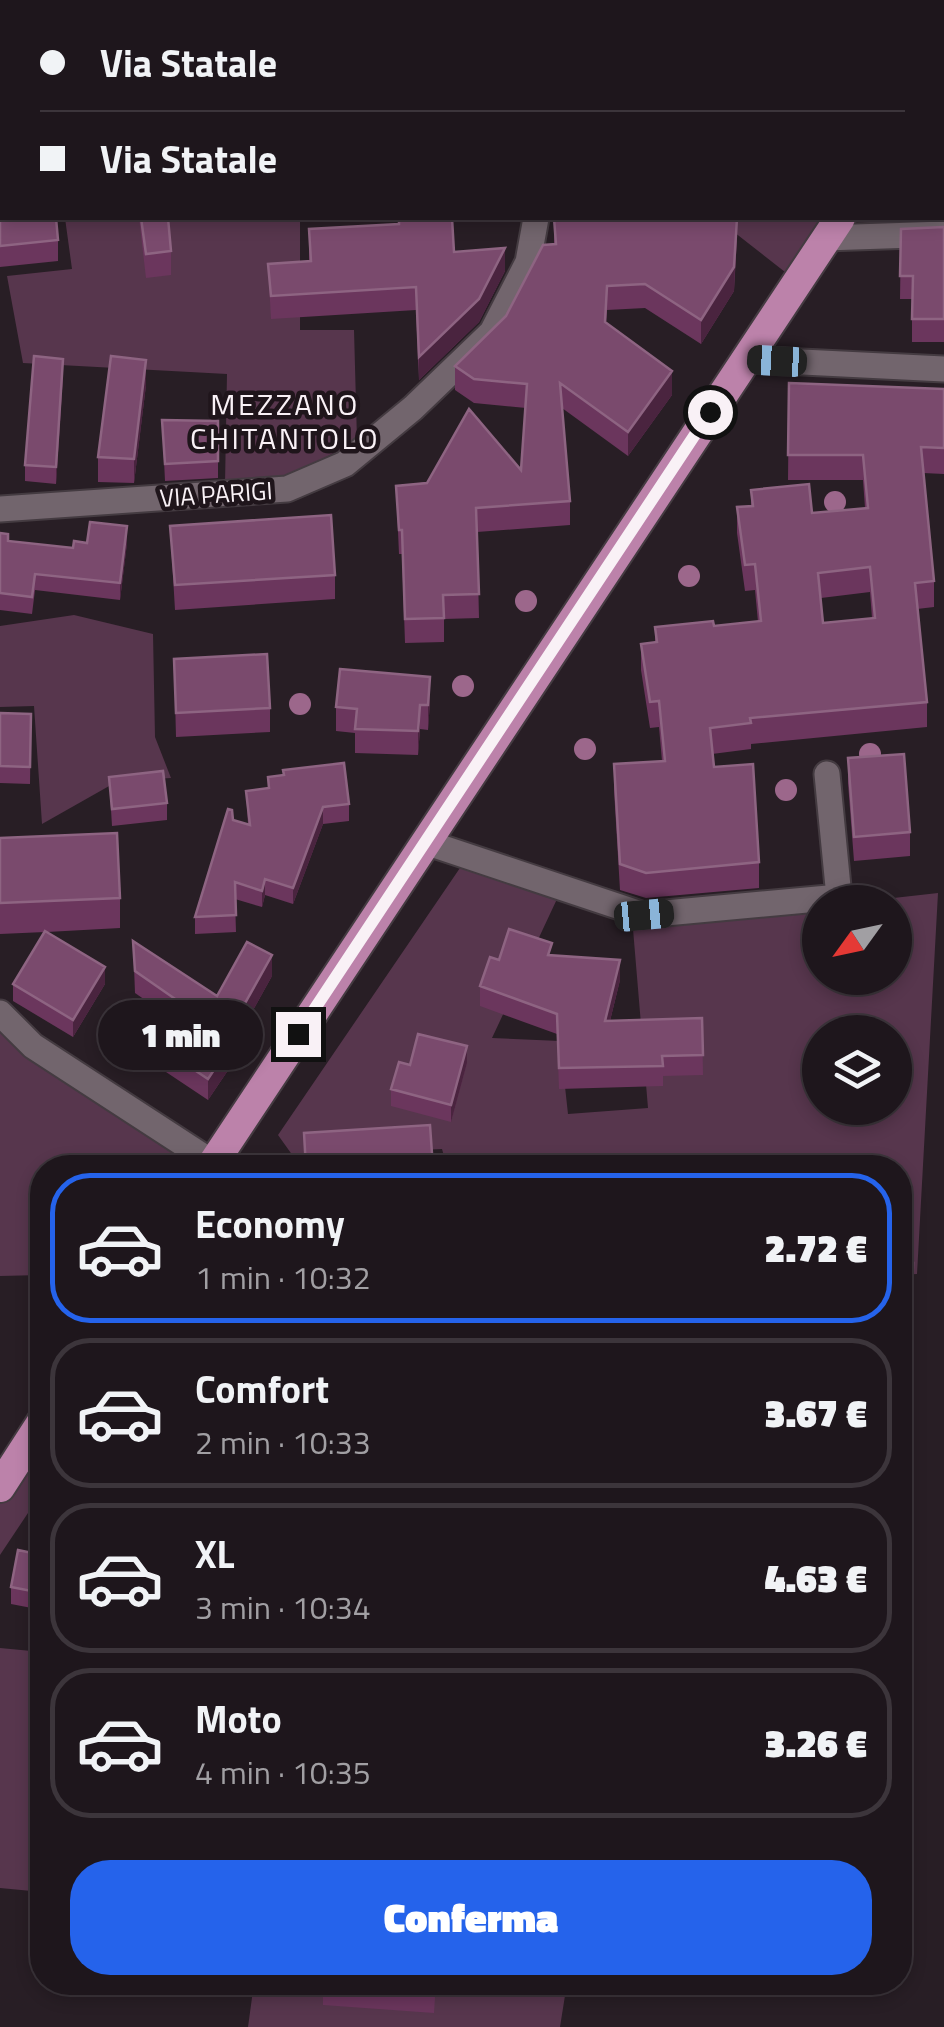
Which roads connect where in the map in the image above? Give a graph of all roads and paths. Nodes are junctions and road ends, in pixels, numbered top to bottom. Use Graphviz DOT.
graph roads {
  1 [pos="536,220"];
  2 [pos="832,228"];
  3 [pos="944,234"];
  4 [pos="744,359"];
  5 [pos="944,369"];
  6 [pos="0,510"];
  7 [pos="827,774"];
  8 [pos="426,842"];
  9 [pos="0,1013"];
  10 [pos="197,1155"];
  11 [pos="219,1155"];
  12 [pos="30,1458"];
  13 [pos="0,1487"];
  1 -- 6 [label="street, VIA PARIGI"];
  2 -- 3 [label="street"];
  2 -- 4 [label="main road"];
  4 -- 5 [label="street"];
  4 -- 8 [label="main road"];
  7 -- 8 [label="street"];
  8 -- 11 [label="main road"];
  9 -- 10 [label="street"];
  12 -- 13 [label="main road"];
}
